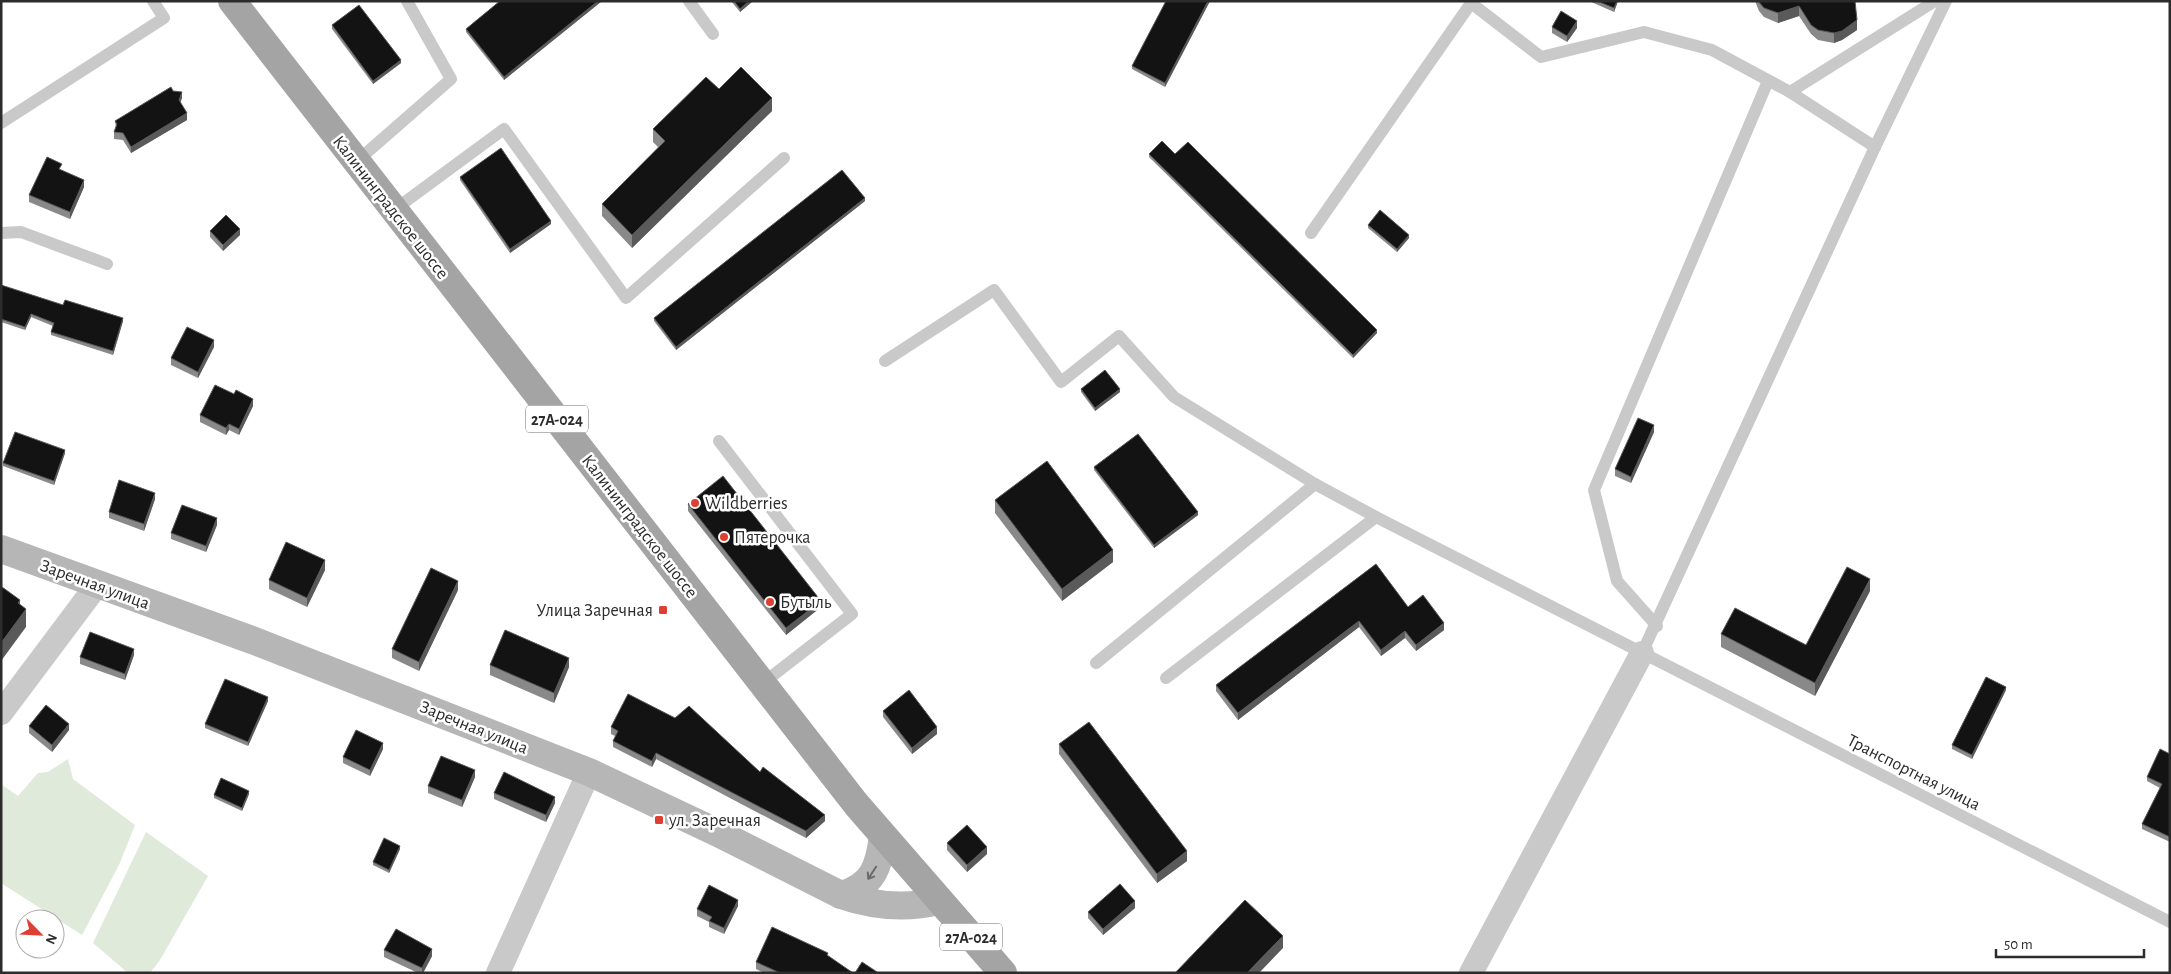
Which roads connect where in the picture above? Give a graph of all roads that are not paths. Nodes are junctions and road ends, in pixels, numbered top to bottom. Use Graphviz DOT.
graph roads {
  1 [pos="152,1"];
  2 [pos="232,1"];
  3 [pos="407,1"];
  4 [pos="689,1"];
  5 [pos="1935,1"];
  6 [pos="1946,1"];
  7 [pos="1471,2"];
  8 [pos="713,34"];
  9 [pos="1768,81"];
  10 [pos="1790,92"];
  11 [pos="1,123"];
  12 [pos="1875,147"];
  13 [pos="784,158"];
  14 [pos="356,162"];
  15 [pos="394,210"];
  16 [pos="1,233"];
  17 [pos="1310,234"];
  18 [pos="107,264"];
  19 [pos="885,360"];
  20 [pos="719,442"];
  21 [pos="1315,484"];
  22 [pos="1376,516"];
  23 [pos="1,549"];
  24 [pos="98,585"];
  25 [pos="1657,626"];
  26 [pos="1642,653"];
  27 [pos="1096,663"];
  28 [pos="1166,678"];
  29 [pos="763,684"];
  30 [pos="1,713"];
  31 [pos="589,772"];
  32 [pos="883,836"];
  33 [pos="841,895"];
  34 [pos="939,900"];
  35 [pos="2170,922"];
  36 [pos="498,973"];
  37 [pos="1002,973"];
  38 [pos="1471,973"];
  1 -- 11 [label="lane"];
  2 -- 14 [label="main road, Калининградское шоссе / 27А-024"];
  3 -- 14 [label="lane"];
  4 -- 8 [label="lane"];
  5 -- 10 [label="lane"];
  6 -- 12 [label="lane"];
  7 -- 9 [label="lane"];
  7 -- 17 [label="lane"];
  9 -- 10 [label="lane"];
  9 -- 25 [label="lane"];
  10 -- 12 [label="lane"];
  12 -- 25 [label="lane"];
  13 -- 15 [label="lane"];
  14 -- 15 [label="main road, Калининградское шоссе / 27А-024"];
  15 -- 29 [label="main road, Калининградское шоссе / 27А-024"];
  16 -- 18 [label="lane"];
  19 -- 21 [label="lane, Транспортная улица"];
  20 -- 29 [label="lane"];
  21 -- 22 [label="lane, Транспортная улица"];
  21 -- 27 [label="lane"];
  22 -- 26 [label="lane, Транспортная улица"];
  22 -- 28 [label="lane"];
  23 -- 24 [label="main road, Заречная улица"];
  24 -- 30 [label="street"];
  24 -- 31 [label="main road, Заречная улица"];
  25 -- 26 [label="lane"];
  26 -- 35 [label="lane, Транспортная улица"];
  26 -- 38 [label="street"];
  29 -- 32 [label="main road, Калининградское шоссе / 27А-024"];
  31 -- 33 [label="main road, Заречная улица"];
  31 -- 36 [label="street"];
  32 -- 33 [label="main road, one-way"];
  32 -- 34 [label="main road, Калининградское шоссе / 27А-024"];
  33 -- 34 [label="main road, Заречная улица"];
  34 -- 37 [label="main road, Калининградское шоссе / 27А-024"];
}
